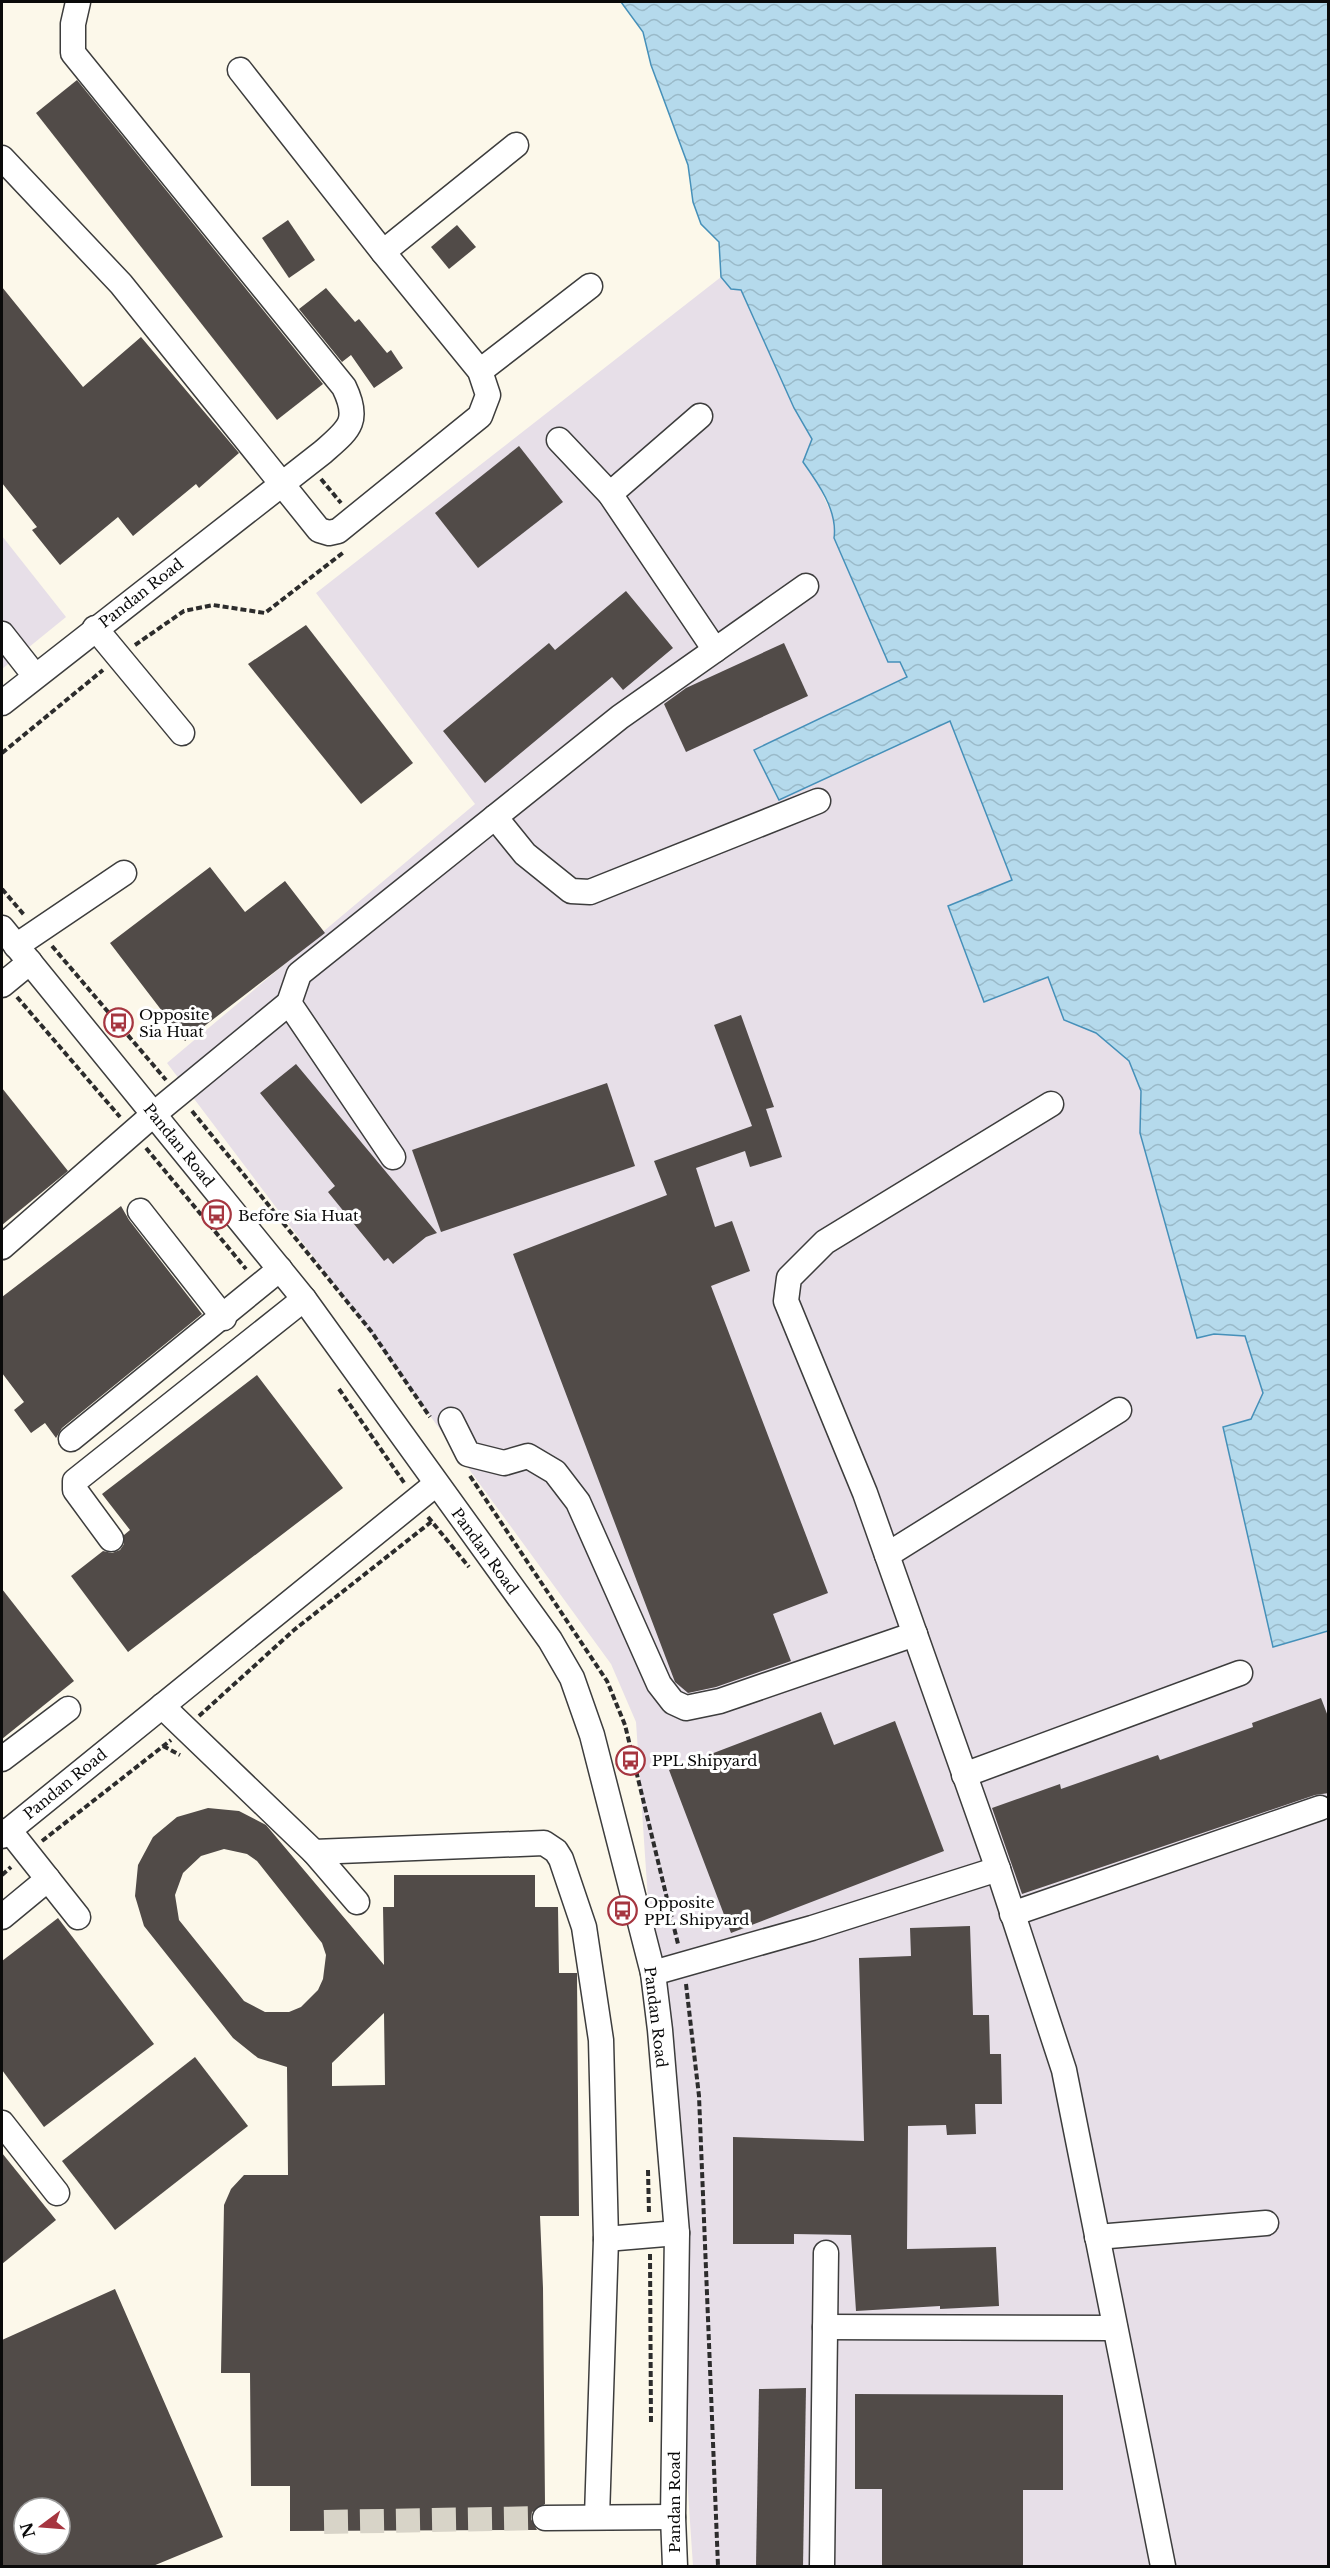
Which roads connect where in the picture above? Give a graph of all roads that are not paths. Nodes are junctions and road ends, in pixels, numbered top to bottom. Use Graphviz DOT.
graph roads {
  1 [pos="78,2"];
  2 [pos="240,70"];
  3 [pos="516,145"];
  4 [pos="2,158"];
  5 [pos="383,252"];
  6 [pos="590,286"];
  7 [pos="480,370"];
  8 [pos="700,416"];
  9 [pos="559,440"];
  10 [pos="282,484"];
  11 [pos="610,494"];
  12 [pos="806,586"];
  13 [pos="96,628"];
  14 [pos="2,634"];
  15 [pos="715,650"];
  16 [pos="35,676"];
  17 [pos="2,704"];
  18 [pos="182,733"];
  19 [pos="818,801"];
  20 [pos="495,817"];
  21 [pos="124,873"];
  22 [pos="16,945"];
  23 [pos="3,984"];
  24 [pos="289,1003"];
  25 [pos="1051,1104"];
  26 [pos="154,1114"];
  27 [pos="393,1157"];
  28 [pos="140,1211"];
  29 [pos="2,1247"];
  30 [pos="280,1269"];
  31 [pos="304,1299"];
  32 [pos="224,1318"];
  33 [pos="1119,1410"];
  34 [pos="443,1423"];
  35 [pos="71,1439"];
  36 [pos="436,1484"];
  37 [pos="111,1539"];
  38 [pos="887,1555"];
  39 [pos="915,1634"];
  40 [pos="1240,1673"];
  41 [pos="162,1706"];
  42 [pos="68,1709"];
  43 [pos="2,1759"];
  44 [pos="964,1774"];
  45 [pos="1320,1808"];
  46 [pos="5,1833"];
  47 [pos="314,1851"];
  48 [pos="998,1869"];
  49 [pos="48,1879"];
  50 [pos="357,1902"];
  51 [pos="1012,1914"];
  52 [pos="2,1917"];
  53 [pos="78,1917"];
  54 [pos="652,1973"];
  55 [pos="2,2123"];
  56 [pos="57,2193"];
  57 [pos="1266,2223"];
  58 [pos="677,2232"];
  59 [pos="1097,2237"];
  60 [pos="606,2240"];
  61 [pos="826,2253"];
  62 [pos="825,2327"];
  63 [pos="1115,2328"];
  64 [pos="597,2517"];
  65 [pos="673,2517"];
  66 [pos="545,2518"];
  67 [pos="675,2566"];
  68 [pos="822,2566"];
  69 [pos="1163,2566"];
  1 -- 10 [label="street, Pandan Road"];
  2 -- 5 [label="street"];
  3 -- 5 [label="street"];
  4 -- 10 [label="street"];
  5 -- 7 [label="street"];
  6 -- 7 [label="street"];
  7 -- 10 [label="street"];
  8 -- 11 [label="street"];
  9 -- 11 [label="street"];
  10 -- 13 [label="street, Pandan Road"];
  11 -- 15 [label="street"];
  12 -- 15 [label="street"];
  13 -- 16 [label="street, Pandan Road"];
  13 -- 18 [label="street"];
  14 -- 16 [label="street"];
  15 -- 20 [label="street"];
  16 -- 17 [label="street, Pandan Road"];
  19 -- 20 [label="street"];
  20 -- 24 [label="street"];
  21 -- 22 [label="street"];
  22 -- 23 [label="street"];
  22 -- 26 [label="street, Pandan Road"];
  24 -- 26 [label="street"];
  24 -- 27 [label="street"];
  25 -- 38 [label="street"];
  26 -- 29 [label="street"];
  26 -- 30 [label="street, Pandan Road"];
  28 -- 32 [label="street"];
  30 -- 31 [label="street, Pandan Road"];
  30 -- 32 [label="street"];
  31 -- 36 [label="street, Pandan Road"];
  31 -- 37 [label="street"];
  32 -- 35 [label="street"];
  33 -- 38 [label="street"];
  34 -- 39 [label="street"];
  36 -- 41 [label="street, Pandan Road"];
  36 -- 54 [label="street, Pandan Road"];
  38 -- 39 [label="street"];
  39 -- 44 [label="street"];
  40 -- 44 [label="street"];
  41 -- 46 [label="street, Pandan Road"];
  41 -- 47 [label="street"];
  42 -- 43 [label="street"];
  44 -- 48 [label="street"];
  45 -- 51 [label="street"];
  46 -- 49 [label="street"];
  47 -- 50 [label="street"];
  47 -- 60 [label="street"];
  48 -- 51 [label="street"];
  48 -- 54 [label="street"];
  49 -- 52 [label="street"];
  49 -- 53 [label="street"];
  51 -- 59 [label="street"];
  54 -- 58 [label="street, Pandan Road"];
  55 -- 56 [label="street"];
  57 -- 59 [label="street"];
  58 -- 60 [label="street"];
  58 -- 65 [label="street, Pandan Road"];
  59 -- 63 [label="street"];
  60 -- 64 [label="street"];
  61 -- 62 [label="street"];
  62 -- 63 [label="street"];
  62 -- 68 [label="street"];
  63 -- 69 [label="street"];
  64 -- 65 [label="street"];
  64 -- 66 [label="street"];
  65 -- 67 [label="street, Pandan Road"];
}
